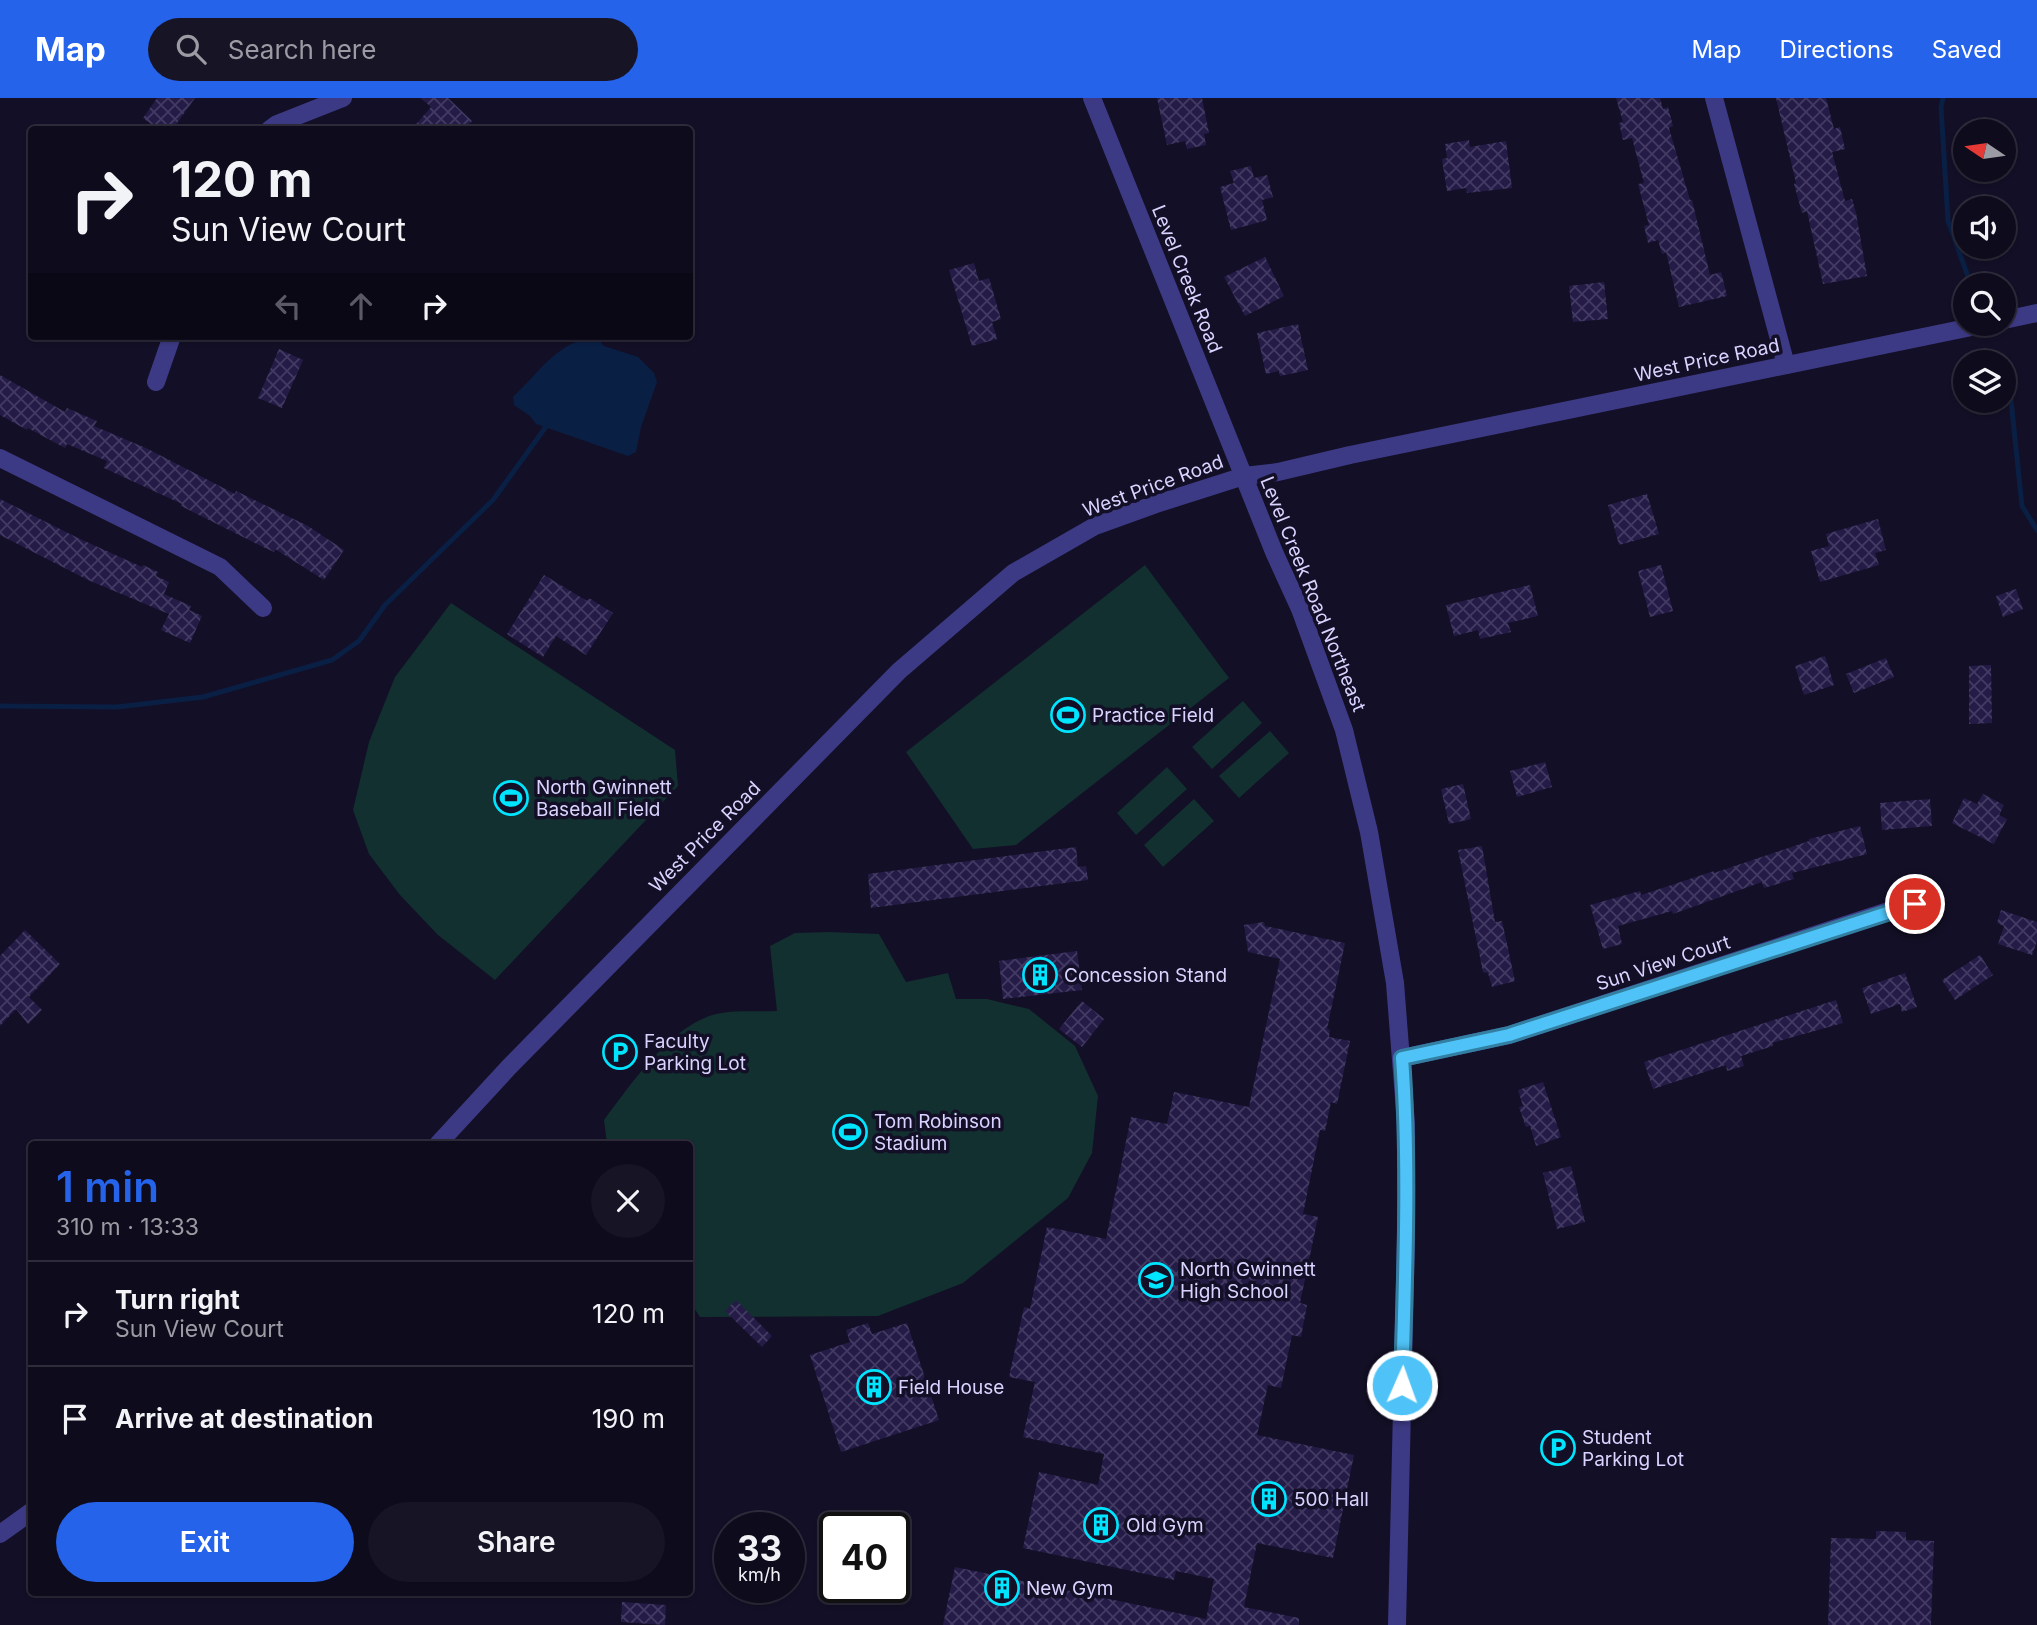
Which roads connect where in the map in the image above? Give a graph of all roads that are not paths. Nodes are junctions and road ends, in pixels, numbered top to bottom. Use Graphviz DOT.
graph roads {
  1 [pos="343,98"];
  2 [pos="1092,98"];
  3 [pos="1714,98"];
  4 [pos="274,126"];
  5 [pos="2037,313"];
  6 [pos="2016,317"];
  7 [pos="1953,331"];
  8 [pos="171,340"];
  9 [pos="1786,365"];
  10 [pos="156,382"];
  11 [pos="0,458"];
  12 [pos="1244,476"];
  13 [pos="263,608"];
  14 [pos="1934,896"];
  15 [pos="1402,1058"];
  16 [pos="441,1141"];
  17 [pos="28,1514"];
  18 [pos="0,1534"];
  19 [pos="1397,1625"];
  1 -- 4 [label="street"];
  2 -- 12 [label="street, Level Creek Road"];
  3 -- 9 [label="street"];
  5 -- 6 [label="street"];
  7 -- 9 [label="street, West Price Road"];
  8 -- 10 [label="street"];
  9 -- 12 [label="street, West Price Road"];
  11 -- 13 [label="street"];
  12 -- 15 [label="street, Level Creek Road Northeast"];
  12 -- 16 [label="street, West Price Road"];
  14 -- 15 [label="street, Sun View Court"];
  15 -- 19 [label="street, Level Creek Road Northeast"];
  17 -- 18 [label="street"];
}
